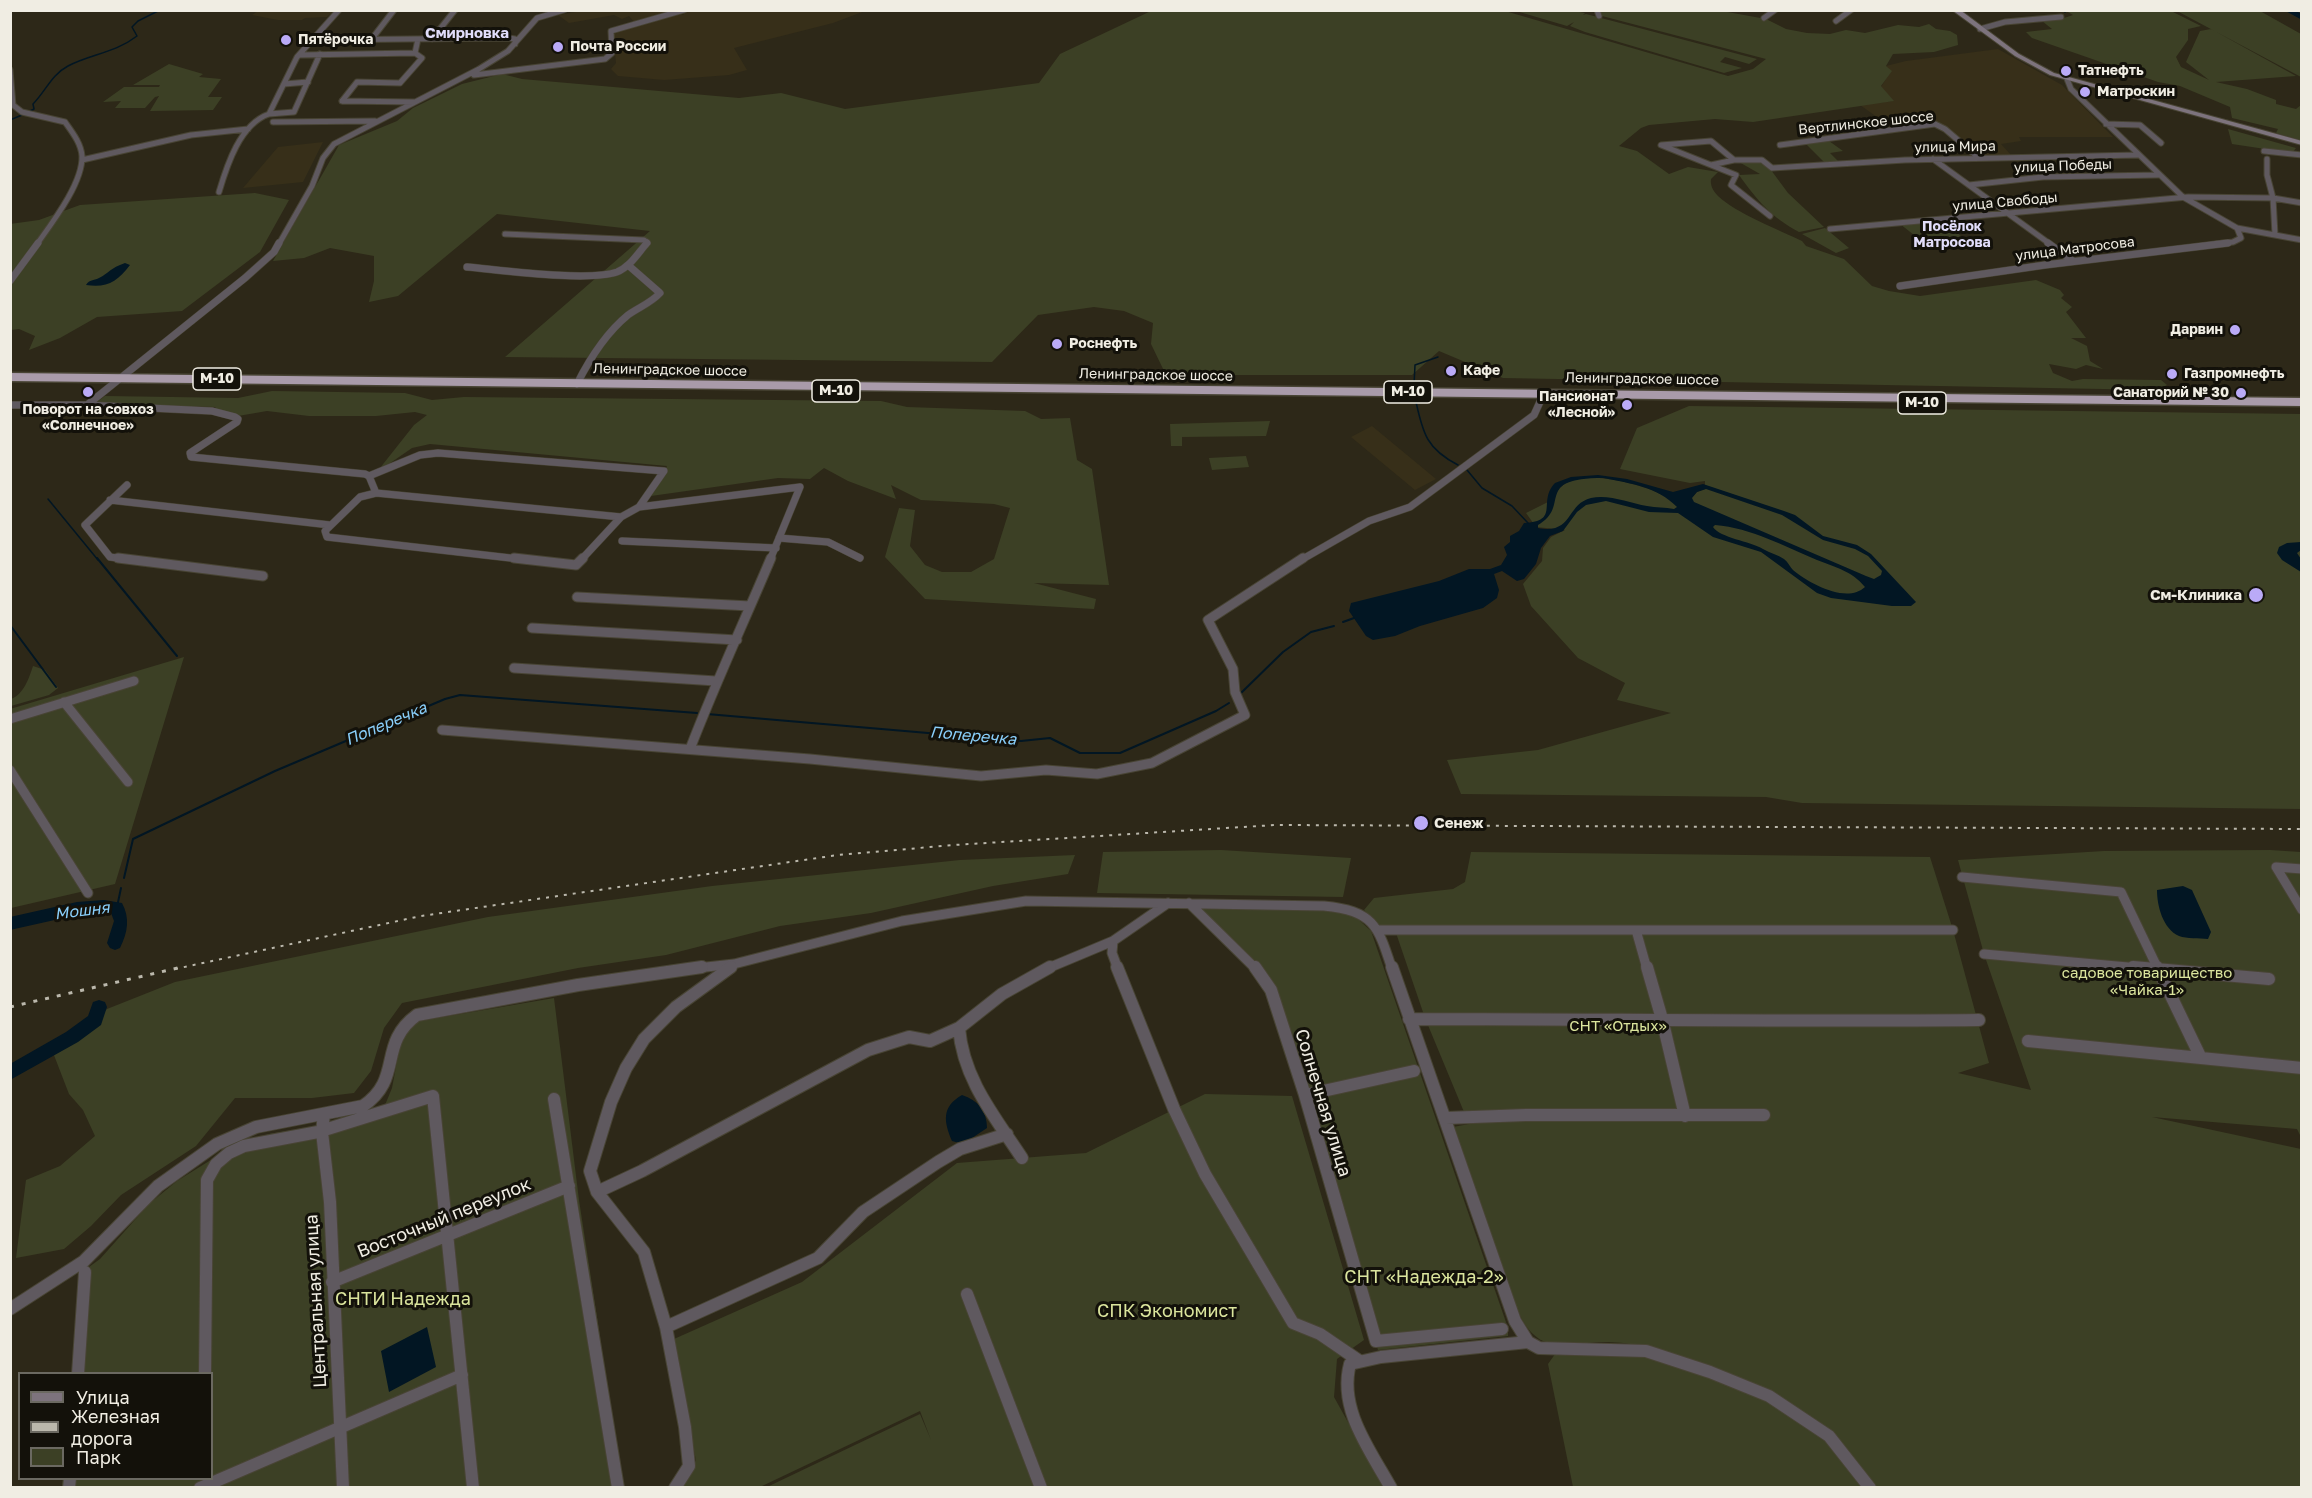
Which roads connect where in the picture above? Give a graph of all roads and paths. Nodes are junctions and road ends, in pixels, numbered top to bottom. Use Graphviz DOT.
graph roads {
  1 [pos="339,10"];
  2 [pos="394,10"];
  3 [pos="455,10"];
  4 [pos="564,10"];
  5 [pos="684,10"];
  6 [pos="1775,10"];
  7 [pos="1851,10"];
  8 [pos="1955,10"];
  9 [pos="2061,17"];
  10 [pos="1764,18"];
  11 [pos="1836,21"];
  12 [pos="1980,29"];
  13 [pos="418,39"];
  14 [pos="432,39"];
  15 [pos="311,40"];
  16 [pos="371,40"];
  17 [pos="516,41"];
  18 [pos="415,53"];
  19 [pos="300,54"];
  20 [pos="320,54"];
  21 [pos="10,70"];
  22 [pos="465,76"];
  23 [pos="2067,79"];
  24 [pos="308,82"];
  25 [pos="284,84"];
  26 [pos="418,102"];
  27 [pos="269,114"];
  28 [pos="378,121"];
  29 [pos="273,123"];
  30 [pos="2106,124"];
  31 [pos="248,129"];
  32 [pos="2161,143"];
  33 [pos="2301,143"];
  34 [pos="1780,145"];
  35 [pos="2264,151"];
  36 [pos="2300,154"];
  37 [pos="2138,155"];
  38 [pos="1979,158"];
  39 [pos="1933,159"];
  40 [pos="2267,159"];
  41 [pos="82,160"];
  42 [pos="1734,160"];
  43 [pos="1711,165"];
  44 [pos="2158,175"];
  45 [pos="1969,185"];
  46 [pos="219,192"];
  47 [pos="2182,197"];
  48 [pos="2273,198"];
  49 [pos="2301,203"];
  50 [pos="2007,214"];
  51 [pos="1770,216"];
  52 [pos="2237,228"];
  53 [pos="1830,229"];
  54 [pos="505,234"];
  55 [pos="2275,235"];
  56 [pos="2301,240"];
  57 [pos="2073,261"];
  58 [pos="628,265"];
  59 [pos="467,267"];
  60 [pos="10,281"];
  61 [pos="1900,286"];
  62 [pos="10,377"];
  63 [pos="117,381"];
  64 [pos="10,383"];
  65 [pos="577,384"];
  66 [pos="1543,396"];
  67 [pos="2301,402"];
  68 [pos="10,405"];
  69 [pos="87,405"];
  70 [pos="2301,407"];
  71 [pos="369,476"];
  72 [pos="127,485"];
  73 [pos="376,493"];
  74 [pos="110,500"];
  75 [pos="639,507"];
  76 [pos="621,518"];
  77 [pos="330,525"];
  78 [pos="779,538"];
  79 [pos="622,541"];
  80 [pos="776,548"];
  81 [pos="860,558"];
  82 [pos="263,576"];
  83 [pos="577,597"];
  84 [pos="750,606"];
  85 [pos="532,628"];
  86 [pos="737,640"];
  87 [pos="514,668"];
  88 [pos="134,681"];
  89 [pos="716,681"];
  90 [pos="64,702"];
  91 [pos="10,719"];
  92 [pos="442,730"];
  93 [pos="690,749"];
  94 [pos="10,770"];
  95 [pos="128,782"];
  96 [pos="2301,868"];
  97 [pos="1962,877"];
  98 [pos="87,893"];
  99 [pos="1168,903"];
  100 [pos="1189,903"];
  101 [pos="2301,910"];
  102 [pos="1378,930"];
  103 [pos="1636,930"];
  104 [pos="1953,930"];
  105 [pos="1113,941"];
  106 [pos="1984,954"];
  107 [pos="734,964"];
  108 [pos="2156,969"];
  109 [pos="2269,979"];
  110 [pos="1409,1018"];
  111 [pos="1662,1019"];
  112 [pos="1979,1020"];
  113 [pos="959,1028"];
  114 [pos="2028,1041"];
  115 [pos="2201,1058"];
  116 [pos="2301,1068"];
  117 [pos="1414,1071"];
  118 [pos="1305,1095"];
  119 [pos="554,1099"];
  120 [pos="324,1114"];
  121 [pos="1764,1115"];
  122 [pos="1685,1116"];
  123 [pos="1446,1118"];
  124 [pos="322,1132"];
  125 [pos="1007,1134"];
  126 [pos="1022,1158"];
  127 [pos="569,1186"];
  128 [pos="597,1192"];
  129 [pos="447,1237"];
  130 [pos="85,1272"];
  131 [pos="332,1282"];
  132 [pos="967,1294"];
  133 [pos="10,1309"];
  134 [pos="666,1327"];
  135 [pos="1502,1329"];
  136 [pos="1528,1342"];
  137 [pos="1358,1360"];
  138 [pos="78,1372"];
  139 [pos="205,1372"];
  140 [pos="462,1375"];
  141 [pos="340,1428"];
  142 [pos="203,1485"];
  143 [pos="343,1488"];
  144 [pos="473,1488"];
  145 [pos="618,1488"];
  146 [pos="675,1488"];
  147 [pos="1041,1488"];
  148 [pos="1391,1488"];
  149 [pos="1870,1488"];
  1 -- 15 [label="street"];
  2 -- 16 [label="street"];
  3 -- 14 [label="street"];
  4 -- 17 [label="street"];
  5 -- 22 [label="street"];
  6 -- 10 [label="street"];
  7 -- 11 [label="street"];
  8 -- 12 [label="main road"];
  9 -- 12 [label="street"];
  12 -- 23 [label="main road"];
  13 -- 14 [label="street"];
  13 -- 16 [label="street"];
  13 -- 18 [label="street"];
  14 -- 17 [label="street"];
  15 -- 16 [label="street"];
  15 -- 19 [label="street"];
  17 -- 22 [label="street"];
  18 -- 20 [label="street"];
  18 -- 26 [label="street"];
  19 -- 20 [label="street"];
  19 -- 25 [label="street"];
  20 -- 24 [label="street"];
  21 -- 41 [label="street"];
  22 -- 26 [label="street"];
  23 -- 30 [label="street"];
  23 -- 33 [label="main road"];
  24 -- 25 [label="street"];
  24 -- 27 [label="street"];
  25 -- 27 [label="street"];
  26 -- 28 [label="street"];
  27 -- 31 [label="street"];
  28 -- 29 [label="street"];
  28 -- 63 [label="street"];
  30 -- 32 [label="street"];
  30 -- 37 [label="street"];
  31 -- 41 [label="street"];
  31 -- 46 [label="street"];
  34 -- 38 [label="street, Вертлинское шоссе"];
  35 -- 36 [label="street"];
  37 -- 38 [label="street, улица Мира"];
  37 -- 44 [label="street"];
  38 -- 39 [label="street, улица Мира"];
  39 -- 42 [label="street, улица Мира"];
  39 -- 45 [label="street"];
  40 -- 48 [label="street"];
  41 -- 60 [label="street"];
  42 -- 43 [label="street, улица Мира"];
  42 -- 43 [label="street"];
  43 -- 51 [label="street"];
  44 -- 45 [label="street, улица Победы"];
  44 -- 47 [label="street"];
  45 -- 50 [label="street"];
  47 -- 48 [label="street, улица Свободы"];
  47 -- 50 [label="street, улица Свободы"];
  47 -- 52 [label="street"];
  48 -- 49 [label="street, улица Свободы"];
  48 -- 55 [label="street"];
  50 -- 53 [label="street, улица Свободы"];
  50 -- 57 [label="street"];
  52 -- 55 [label="street"];
  52 -- 57 [label="street, улица Матросова"];
  54 -- 58 [label="street"];
  55 -- 56 [label="street"];
  57 -- 61 [label="street, улица Матросова"];
  58 -- 59 [label="street"];
  58 -- 65 [label="street"];
  62 -- 63 [label="highway, Ленинградское шоссе / М-10"];
  63 -- 64 [label="highway, Ленинградское шоссе / М-10"];
  63 -- 65 [label="highway, Ленинградское шоссе / М-10"];
  63 -- 66 [label="highway, Ленинградское шоссе / М-10"];
  63 -- 69 [label="street"];
  65 -- 66 [label="highway, Ленинградское шоссе / М-10"];
  66 -- 67 [label="highway, Ленинградское шоссе / М-10"];
  66 -- 70 [label="highway, Ленинградское шоссе / М-10"];
  66 -- 93 [label="street"];
  68 -- 69 [label="street"];
  69 -- 71 [label="street"];
  71 -- 73 [label="street"];
  71 -- 75 [label="street"];
  72 -- 74 [label="street"];
  73 -- 76 [label="street"];
  73 -- 77 [label="street"];
  74 -- 77 [label="street"];
  74 -- 82 [label="street"];
  75 -- 76 [label="street"];
  75 -- 78 [label="street"];
  76 -- 77 [label="street"];
  78 -- 80 [label="street"];
  78 -- 81 [label="street"];
  79 -- 80 [label="street"];
  80 -- 84 [label="street"];
  83 -- 84 [label="street"];
  84 -- 86 [label="street"];
  85 -- 86 [label="street"];
  86 -- 89 [label="street"];
  87 -- 89 [label="street"];
  88 -- 90 [label="street"];
  89 -- 93 [label="street"];
  90 -- 91 [label="street"];
  90 -- 95 [label="street"];
  92 -- 93 [label="street"];
  94 -- 98 [label="street"];
  96 -- 101 [label="street"];
  97 -- 108 [label="street"];
  99 -- 100 [label="street"];
  99 -- 105 [label="street"];
  99 -- 107 [label="street"];
  100 -- 102 [label="street"];
  100 -- 118 [label="street, Солнечная улица"];
  102 -- 103 [label="street"];
  102 -- 110 [label="street"];
  103 -- 104 [label="street"];
  103 -- 111 [label="street"];
  105 -- 113 [label="street"];
  105 -- 137 [label="street"];
  106 -- 108 [label="street"];
  107 -- 120 [label="street"];
  107 -- 128 [label="street"];
  108 -- 109 [label="street"];
  108 -- 115 [label="street"];
  110 -- 111 [label="street"];
  110 -- 123 [label="street"];
  111 -- 112 [label="street"];
  111 -- 122 [label="street"];
  113 -- 125 [label="street"];
  113 -- 128 [label="street"];
  114 -- 115 [label="street"];
  115 -- 116 [label="street"];
  117 -- 118 [label="street"];
  118 -- 135 [label="street, Солнечная улица"];
  119 -- 127 [label="street"];
  120 -- 124 [label="street, Центральная улица"];
  120 -- 133 [label="street"];
  121 -- 122 [label="street"];
  122 -- 123 [label="street"];
  123 -- 136 [label="street"];
  124 -- 129 [label="street"];
  124 -- 131 [label="street, Центральная улица"];
  124 -- 139 [label="street"];
  125 -- 126 [label="street"];
  125 -- 134 [label="street"];
  127 -- 129 [label="street, Восточный переулок"];
  127 -- 145 [label="street"];
  128 -- 134 [label="street"];
  129 -- 131 [label="street, Восточный переулок"];
  129 -- 140 [label="street"];
  130 -- 138 [label="street"];
  131 -- 141 [label="street, Центральная улица"];
  132 -- 147 [label="street"];
  134 -- 146 [label="street"];
  136 -- 137 [label="street"];
  136 -- 149 [label="street"];
  137 -- 148 [label="street"];
  140 -- 141 [label="street"];
  140 -- 144 [label="street"];
  141 -- 142 [label="street"];
  141 -- 143 [label="street, Центральная улица"];
}
